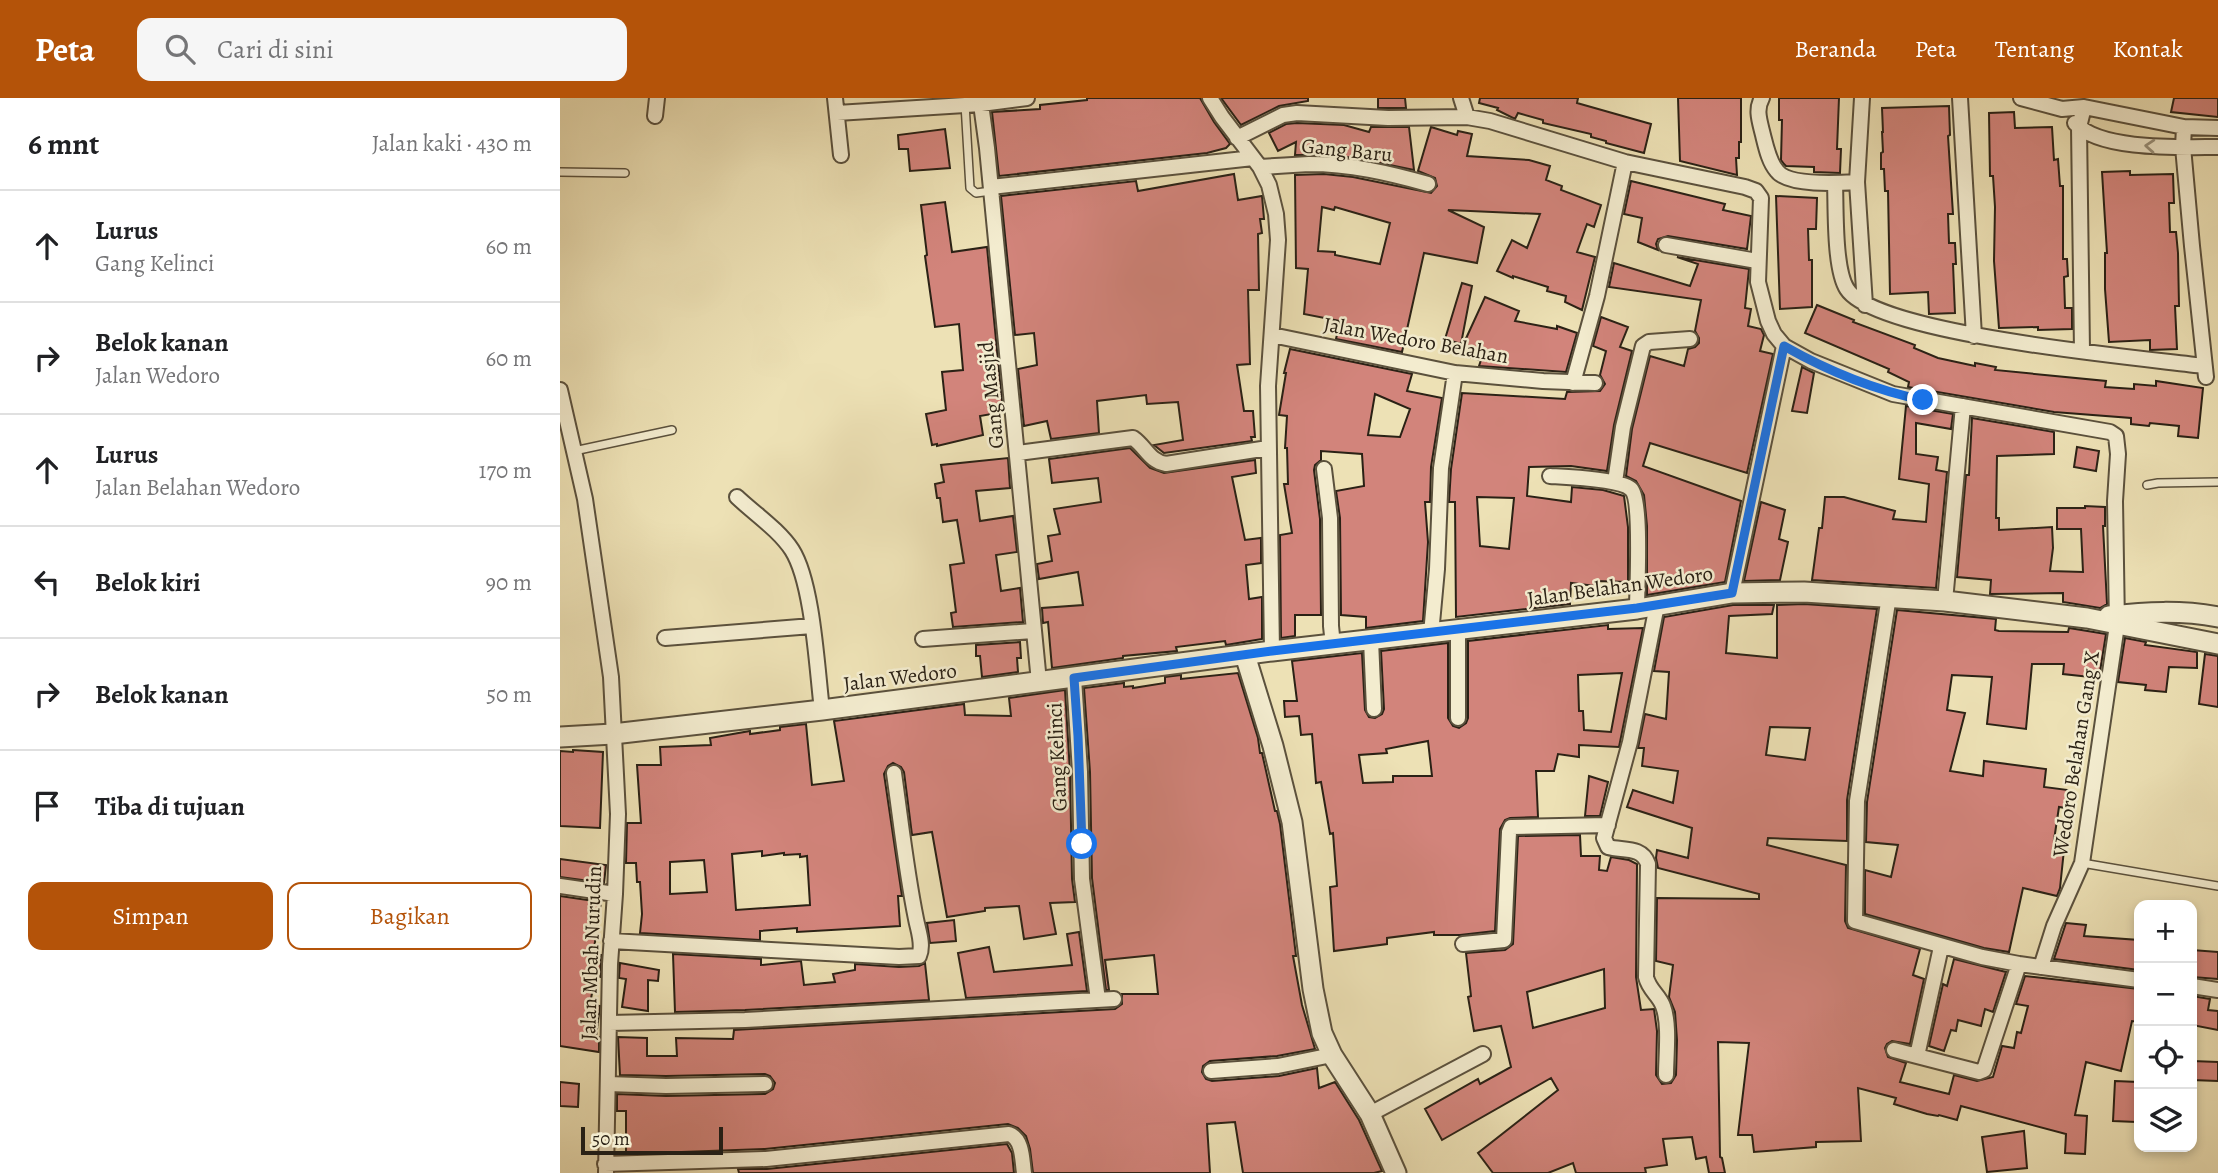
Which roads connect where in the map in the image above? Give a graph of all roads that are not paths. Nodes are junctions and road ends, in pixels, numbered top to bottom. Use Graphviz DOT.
graph roads {
  1 [pos="657,98"];
  2 [pos="1027,98"];
  3 [pos="1210,98"];
  4 [pos="1461,98"];
  5 [pos="1762,98"];
  6 [pos="1862,98"];
  7 [pos="1960,98"];
  8 [pos="2021,98"];
  9 [pos="930,102"];
  10 [pos="965,104"];
  11 [pos="981,104"];
  12 [pos="836,105"];
  13 [pos="2084,107"];
  14 [pos="2062,108"];
  15 [pos="655,116"];
  16 [pos="1467,117"];
  17 [pos="2079,127"];
  18 [pos="2184,127"];
  19 [pos="2218,128"];
  20 [pos="1237,138"];
  21 [pos="2218,147"];
  22 [pos="2183,148"];
  23 [pos="841,155"];
  24 [pos="1256,162"];
  25 [pos="1625,162"];
  26 [pos="560,172"];
  27 [pos="625,173"];
  28 [pos="1857,181"];
  29 [pos="1835,183"];
  30 [pos="1429,184"];
  31 [pos="991,189"];
  32 [pos="1666,245"];
  33 [pos="1758,261"];
  34 [pos="1865,305"];
  35 [pos="1272,335"];
  36 [pos="1974,336"];
  37 [pos="1690,340"];
  38 [pos="1784,346"];
  39 [pos="2082,351"];
  40 [pos="1455,373"];
  41 [pos="1573,383"];
  42 [pos="1595,383"];
  43 [pos="560,390"];
  44 [pos="1963,407"];
  45 [pos="672,430"];
  46 [pos="1268,448"];
  47 [pos="574,451"];
  48 [pos="1018,453"];
  49 [pos="1324,469"];
  50 [pos="1550,476"];
  51 [pos="2218,481"];
  52 [pos="1615,482"];
  53 [pos="2147,485"];
  54 [pos="737,497"];
  55 [pos="1732,593"];
  56 [pos="1889,596"];
  57 [pos="1945,601"];
  58 [pos="1657,605"];
  59 [pos="1637,608"];
  60 [pos="2218,617"];
  61 [pos="2118,620"];
  62 [pos="2153,621"];
  63 [pos="812,626"];
  64 [pos="1458,630"];
  65 [pos="1033,631"];
  66 [pos="1431,634"];
  67 [pos="665,638"];
  68 [pos="923,639"];
  69 [pos="1370,640"];
  70 [pos="2218,644"];
  71 [pos="1333,645"];
  72 [pos="1272,651"];
  73 [pos="1245,655"];
  74 [pos="1074,678"];
  75 [pos="1039,682"];
  76 [pos="1374,709"];
  77 [pos="822,710"];
  78 [pos="1458,718"];
  79 [pos="613,734"];
  80 [pos="560,737"];
  81 [pos="894,773"];
  82 [pos="1608,825"];
  83 [pos="2082,863"];
  84 [pos="560,886"];
  85 [pos="2218,886"];
  86 [pos="615,894"];
  87 [pos="611,941"];
  88 [pos="1463,944"];
  89 [pos="1941,947"];
  90 [pos="2020,964"];
  91 [pos="2041,967"];
  92 [pos="2134,978"];
  93 [pos="2197,987"];
  94 [pos="2218,990"];
  95 [pos="1114,999"];
  96 [pos="1098,1000"];
  97 [pos="609,1023"];
  98 [pos="1894,1050"];
  99 [pos="1483,1054"];
  100 [pos="1332,1055"];
  101 [pos="1917,1056"];
  102 [pos="1211,1071"];
  103 [pos="1666,1075"];
  104 [pos="608,1084"];
  105 [pos="765,1084"];
  106 [pos="1370,1114"];
  107 [pos="605,1169"];
  108 [pos="1024,1173"];
  109 [pos="1396,1173"];
  1 -- 15 [label="street"];
  2 -- 11 [label="street"];
  3 -- 20 [label="street"];
  4 -- 16 [label="street"];
  5 -- 29 [label="street"];
  6 -- 28 [label="street"];
  7 -- 36 [label="street"];
  8 -- 14 [label="street"];
  9 -- 10 [label="street"];
  9 -- 12 [label="street"];
  10 -- 11 [label="street"];
  10 -- 31 [label="lane"];
  11 -- 31 [label="street, Gang Masjid"];
  12 -- 23 [label="street"];
  13 -- 14 [label="street"];
  13 -- 17 [label="street"];
  13 -- 18 [label="street"];
  14 -- 17 [label="street"];
  16 -- 20 [label="street"];
  16 -- 25 [label="street"];
  22 -- 17 [label="street, one-way"];
  17 -- 39 [label="street"];
  18 -- 19 [label="street"];
  18 -- 22 [label="street"];
  20 -- 24 [label="street"];
  21 -- 22 [label="street"];
  22 -- 39 [label="street"];
  24 -- 30 [label="street, Gang Baru"];
  24 -- 31 [label="street, Gang Baru"];
  24 -- 35 [label="street"];
  25 -- 33 [label="street"];
  25 -- 41 [label="street"];
  26 -- 27 [label="lane"];
  28 -- 29 [label="street"];
  28 -- 34 [label="street"];
  29 -- 34 [label="street"];
  31 -- 48 [label="street, Gang Masjid"];
  32 -- 33 [label="street"];
  33 -- 38 [label="street"];
  34 -- 36 [label="street"];
  35 -- 40 [label="street, Jalan Wedoro Belahan"];
  35 -- 46 [label="street"];
  36 -- 39 [label="street"];
  37 -- 52 [label="street"];
  38 -- 44 [label="street"];
  38 -- 55 [label="street"];
  40 -- 41 [label="street, Jalan Wedoro Belahan"];
  40 -- 66 [label="street"];
  41 -- 42 [label="street, Jalan Wedoro Belahan"];
  43 -- 47 [label="street, Jalan Mbah Nurudin"];
  44 -- 57 [label="street"];
  44 -- 61 [label="street, Wedoro Belahan Gang X"];
  45 -- 47 [label="lane"];
  46 -- 48 [label="street"];
  46 -- 72 [label="street"];
  47 -- 79 [label="street, Jalan Mbah Nurudin"];
  48 -- 65 [label="street, Gang Masjid"];
  49 -- 71 [label="street"];
  50 -- 52 [label="street"];
  51 -- 53 [label="lane"];
  52 -- 59 [label="street"];
  54 -- 63 [label="street"];
  55 -- 56 [label="street, Jalan Belahan Wedoro"];
  55 -- 58 [label="street, Jalan Belahan Wedoro"];
  56 -- 57 [label="street, Jalan Belahan Wedoro"];
  56 -- 89 [label="street"];
  57 -- 61 [label="street, Jalan Belahan Wedoro"];
  58 -- 59 [label="street, Jalan Belahan Wedoro"];
  58 -- 82 [label="street"];
  59 -- 64 [label="street, Jalan Belahan Wedoro"];
  60 -- 62 [label="street, Jalan Belahan Wedoro"];
  61 -- 62 [label="street, Jalan Belahan Wedoro"];
  61 -- 83 [label="street, Wedoro Belahan Gang X"];
  62 -- 70 [label="street, Jalan Belahan Wedoro"];
  63 -- 67 [label="street"];
  63 -- 77 [label="street"];
  64 -- 66 [label="street, Jalan Belahan Wedoro"];
  64 -- 78 [label="street"];
  65 -- 68 [label="street"];
  65 -- 75 [label="street, Gang Masjid"];
  66 -- 69 [label="street, Jalan Belahan Wedoro"];
  69 -- 71 [label="street, Jalan Belahan Wedoro"];
  69 -- 76 [label="street"];
  71 -- 72 [label="street, Jalan Belahan Wedoro"];
  72 -- 73 [label="street, Jalan Belahan Wedoro"];
  73 -- 74 [label="street, Jalan Wedoro"];
  73 -- 100 [label="street"];
  74 -- 75 [label="street, Jalan Wedoro"];
  74 -- 96 [label="street, Gang Kelinci"];
  75 -- 77 [label="street, Jalan Wedoro"];
  77 -- 79 [label="street, Jalan Wedoro"];
  79 -- 80 [label="street, Jalan Wedoro"];
  79 -- 86 [label="street, Jalan Mbah Nurudin"];
  81 -- 87 [label="street"];
  82 -- 88 [label="street"];
  82 -- 103 [label="street"];
  83 -- 85 [label="lane"];
  83 -- 91 [label="street, Wedoro Belahan Gang X"];
  84 -- 86 [label="street"];
  86 -- 87 [label="street, Jalan Mbah Nurudin"];
  87 -- 97 [label="street, Jalan Mbah Nurudin"];
  89 -- 90 [label="street"];
  89 -- 101 [label="street"];
  90 -- 91 [label="street"];
  90 -- 101 [label="street"];
  91 -- 92 [label="street"];
  93 -- 94 [label="street"];
  95 -- 96 [label="street"];
  96 -- 97 [label="street"];
  97 -- 104 [label="street, Jalan Mbah Nurudin"];
  98 -- 101 [label="street"];
  99 -- 106 [label="street"];
  100 -- 102 [label="street"];
  100 -- 106 [label="street"];
  104 -- 105 [label="street"];
  104 -- 107 [label="street, Jalan Mbah Nurudin"];
  106 -- 109 [label="street"];
  107 -- 108 [label="street"];
}
